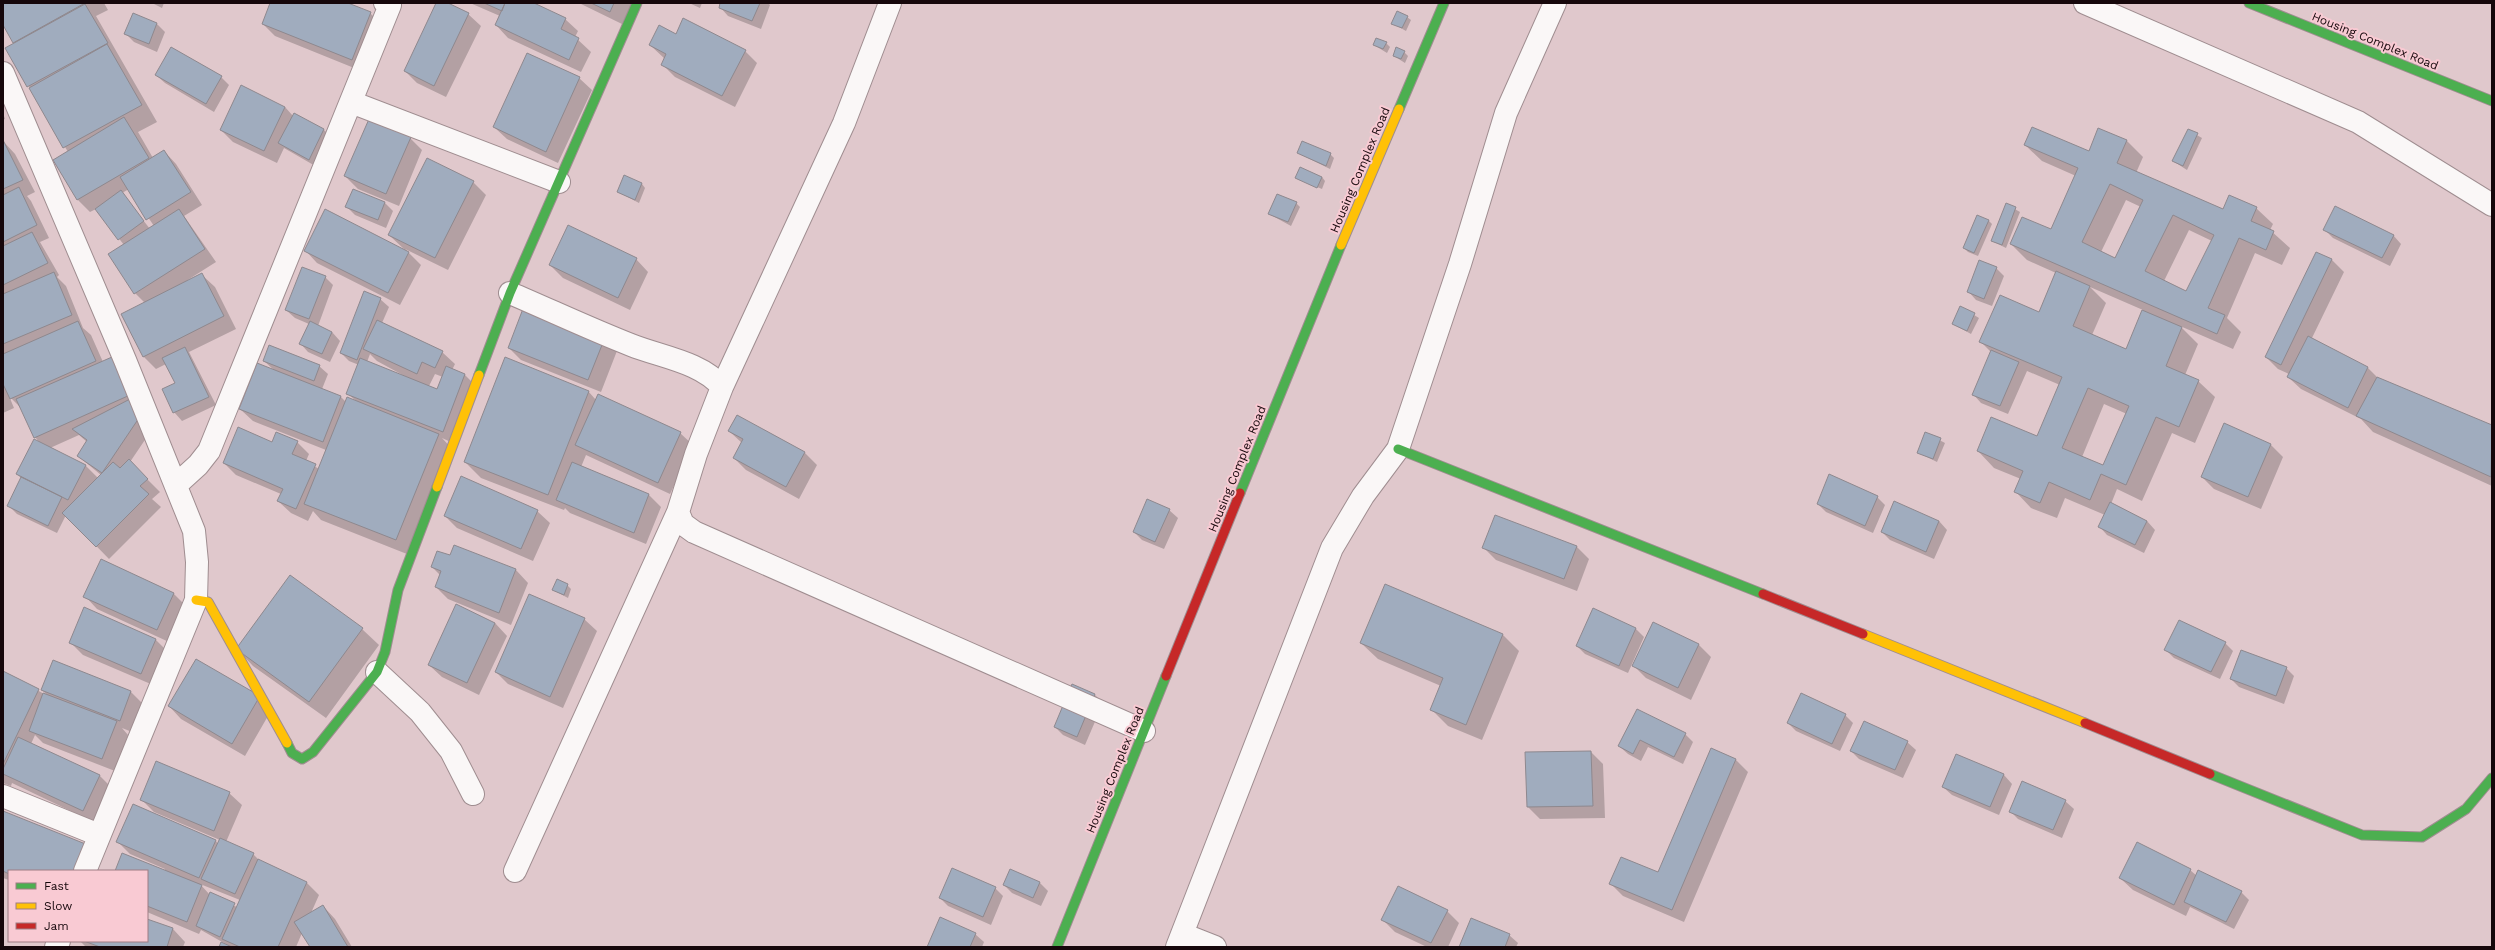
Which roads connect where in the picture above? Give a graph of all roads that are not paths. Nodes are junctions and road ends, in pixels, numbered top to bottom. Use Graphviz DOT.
graph roads {
  1 [pos="637,3"];
  2 [pos="890,3"];
  3 [pos="1444,3"];
  4 [pos="1555,3"];
  5 [pos="2085,3"];
  6 [pos="2249,3"];
  7 [pos="389,4"];
  8 [pos="3,73"];
  9 [pos="2492,101"];
  10 [pos="351,102"];
  11 [pos="559,182"];
  12 [pos="2492,205"];
  13 [pos="510,293"];
  14 [pos="722,387"];
  15 [pos="1398,449"];
  16 [pos="176,485"];
  17 [pos="678,512"];
  18 [pos="196,600"];
  19 [pos="377,672"];
  20 [pos="1144,731"];
  21 [pos="2492,778"];
  22 [pos="473,794"];
  23 [pos="3,796"];
  24 [pos="99,835"];
  25 [pos="85,870"];
  26 [pos="515,872"];
  27 [pos="1180,940"];
  28 [pos="1058,947"];
  29 [pos="1215,947"];
  1 -- 11 [label="street"];
  2 -- 14 [label="street"];
  3 -- 20 [label="street, Housing Complex Road"];
  4 -- 15 [label="street"];
  5 -- 12 [label="street"];
  6 -- 9 [label="street, Housing Complex Road"];
  7 -- 10 [label="street"];
  8 -- 16 [label="street"];
  10 -- 11 [label="street"];
  10 -- 16 [label="street"];
  11 -- 13 [label="street"];
  13 -- 14 [label="street"];
  13 -- 19 [label="street"];
  14 -- 17 [label="street"];
  15 -- 21 [label="street"];
  15 -- 27 [label="street"];
  16 -- 18 [label="street"];
  17 -- 20 [label="street"];
  17 -- 26 [label="street"];
  18 -- 19 [label="street"];
  18 -- 24 [label="street"];
  19 -- 22 [label="street"];
  20 -- 28 [label="street, Housing Complex Road"];
  23 -- 24 [label="street"];
  24 -- 25 [label="street"];
  27 -- 29 [label="street"];
}
